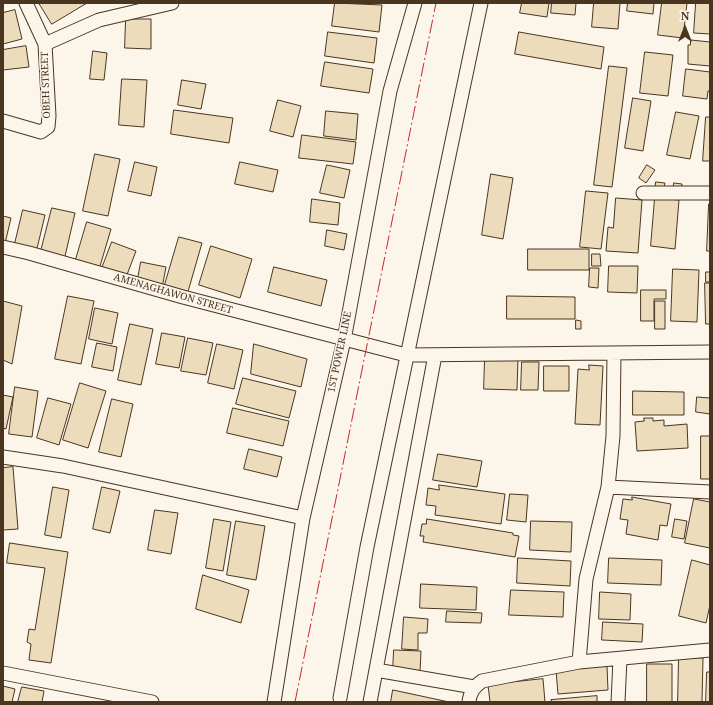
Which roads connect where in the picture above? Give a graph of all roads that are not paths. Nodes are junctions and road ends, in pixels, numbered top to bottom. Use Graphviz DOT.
graph roads {
  1 [pos="26,3"];
  2 [pos="172,3"];
  3 [pos="415,3"];
  4 [pos="481,3"];
  5 [pos="45,44"];
  6 [pos="3,121"];
  7 [pos="710,193"];
  8 [pos="642,194"];
  9 [pos="3,247"];
  10 [pos="344,340"];
  11 [pos="710,352"];
  12 [pos="614,353"];
  13 [pos="406,355"];
  14 [pos="435,355"];
  15 [pos="3,457"];
  16 [pos="608,487"];
  17 [pos="710,492"];
  18 [pos="303,518"];
  19 [pos="710,650"];
  20 [pos="620,659"];
  21 [pos="579,662"];
  22 [pos="376,670"];
  23 [pos="3,673"];
  24 [pos="474,687"];
  25 [pos="340,698"];
  26 [pos="152,702"];
  27 [pos="274,702"];
  28 [pos="370,702"];
  29 [pos="468,702"];
  30 [pos="618,702"];
  1 -- 5 [label="street, OBEH STREET"];
  2 -- 5 [label="street, OBEH STREET"];
  3 -- 10 [label="street, 1ST POWER LINE"];
  4 -- 13 [label="street"];
  5 -- 6 [label="street, OBEH STREET"];
  7 -- 8 [label="street"];
  9 -- 10 [label="street, AMENAGHAWON STREET"];
  10 -- 13 [label="street, AMENAGHAWON STREET"];
  10 -- 18 [label="street, 1ST POWER LINE"];
  11 -- 12 [label="street, AMENAGHAWON STREET"];
  12 -- 14 [label="street, AMENAGHAWON STREET"];
  12 -- 16 [label="street"];
  13 -- 14 [label="street, AMENAGHAWON STREET"];
  13 -- 25 [label="street"];
  14 -- 22 [label="street"];
  15 -- 18 [label="street"];
  16 -- 17 [label="street"];
  16 -- 21 [label="street"];
  18 -- 27 [label="street, 1ST POWER LINE"];
  19 -- 20 [label="street"];
  20 -- 21 [label="street"];
  20 -- 30 [label="street"];
  21 -- 24 [label="street"];
  22 -- 24 [label="street"];
  22 -- 28 [label="street"];
  23 -- 26 [label="street"];
  24 -- 29 [label="street"];
}
